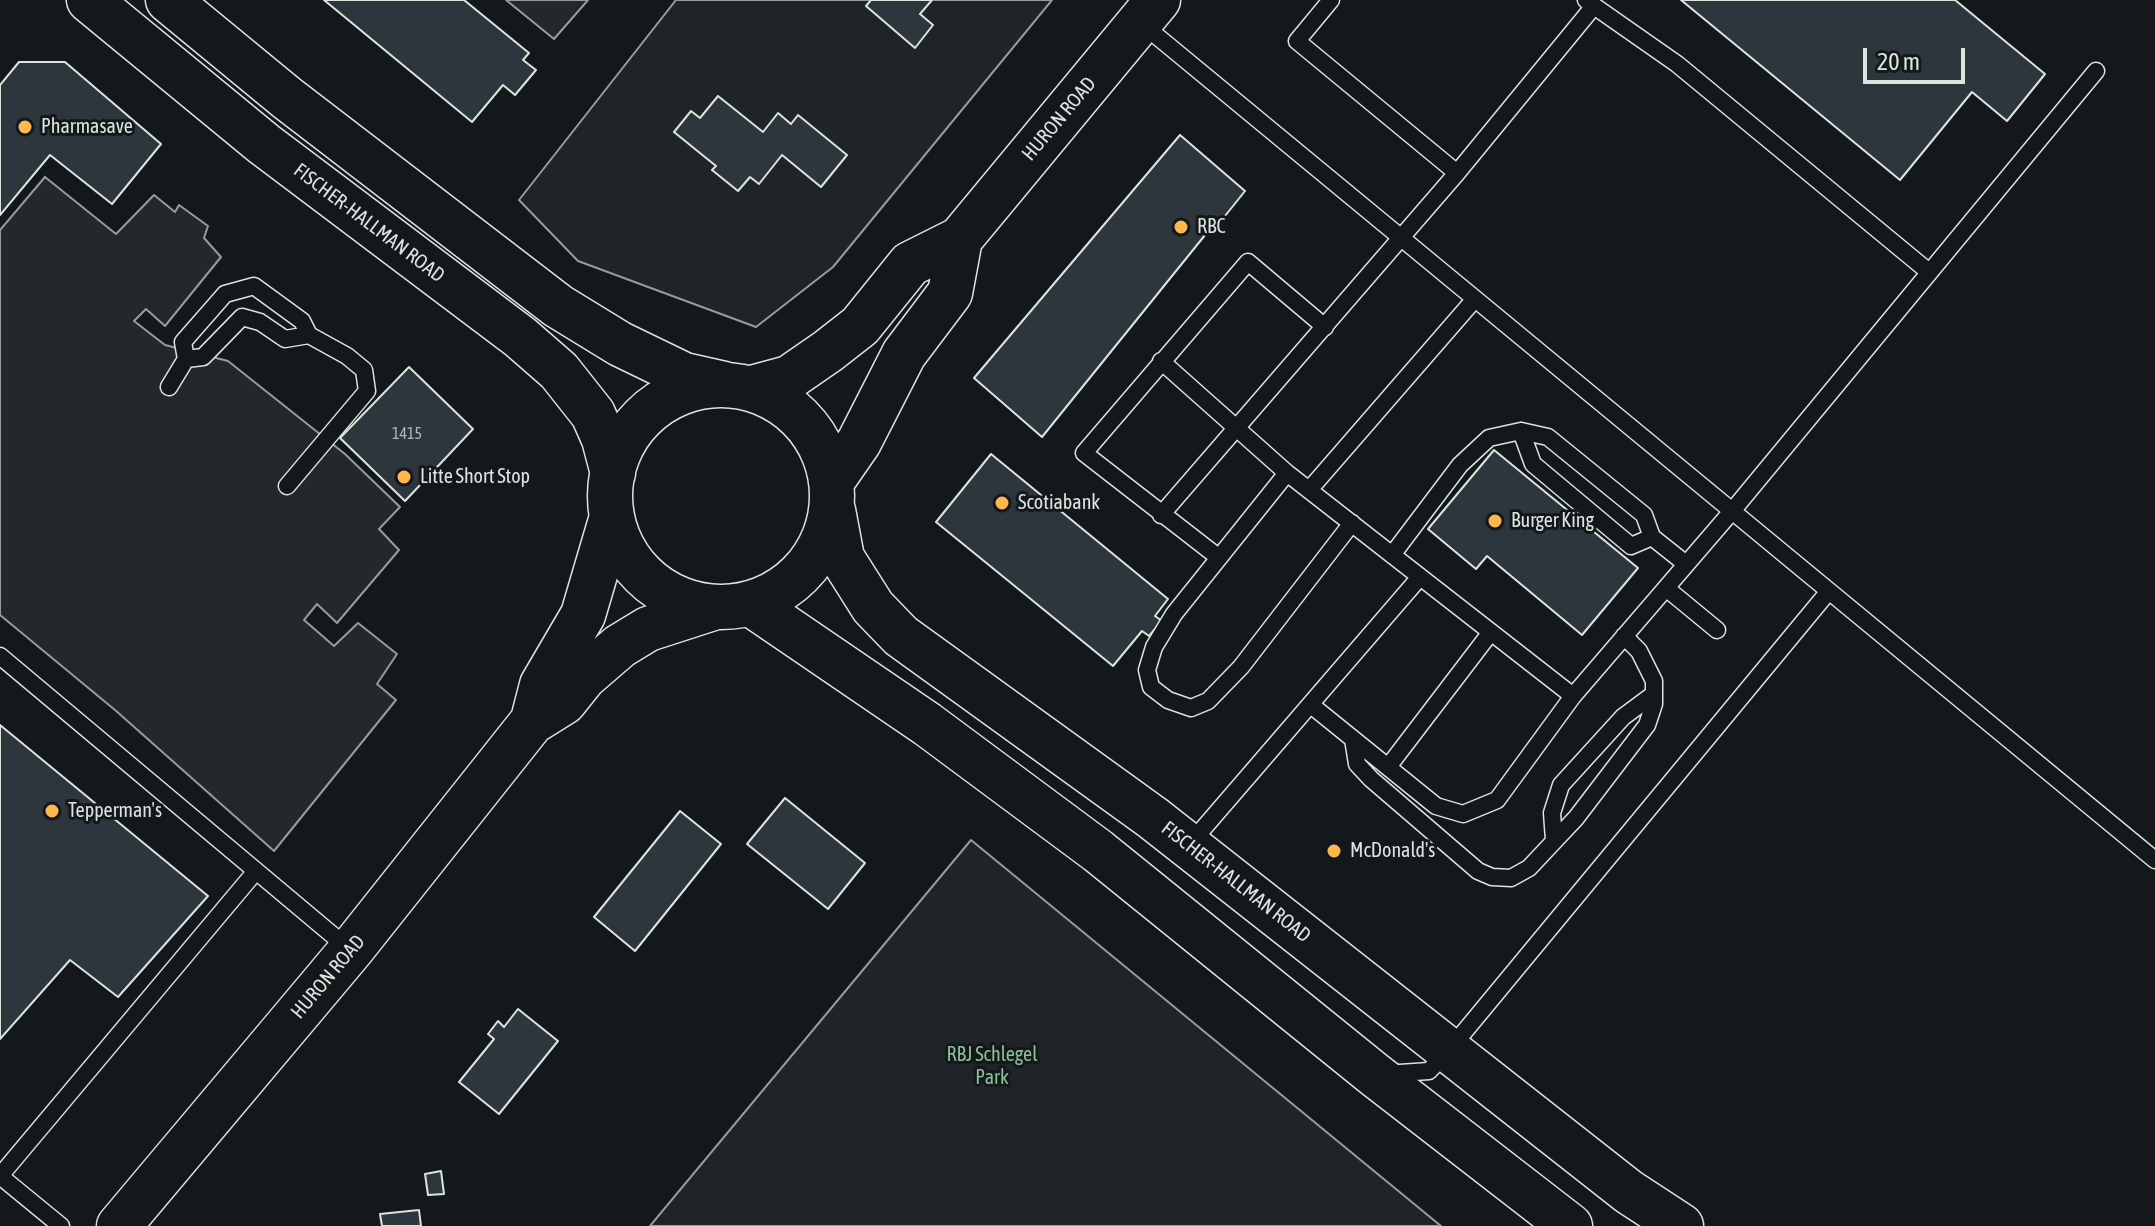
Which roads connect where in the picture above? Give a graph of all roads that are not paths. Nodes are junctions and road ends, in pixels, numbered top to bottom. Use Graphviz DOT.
graph roads {
  1 [pos="89,0"];
  2 [pos="168,0"];
  3 [pos="1331,0"];
  4 [pos="1590,3"];
  5 [pos="1149,11"];
  6 [pos="2096,71"];
  7 [pos="1457,173"];
  8 [pos="1402,238"];
  9 [pos="960,239"];
  10 [pos="1929,272"];
  11 [pos="1474,300"];
  12 [pos="1325,327"];
  13 [pos="309,335"];
  14 [pos="186,359"];
  15 [pos="1161,361"];
  16 [pos="739,386"];
  17 [pos="169,387"];
  18 [pos="1235,429"];
  19 [pos="1521,431"];
  20 [pos="613,473"];
  21 [pos="1287,473"];
  22 [pos="287,486"];
  23 [pos="1309,490"];
  24 [pos="832,495"];
  25 [pos="1733,510"];
  26 [pos="1161,515"];
  27 [pos="611,520"];
  28 [pos="1352,523"];
  29 [pos="1652,537"];
  30 [pos="1392,555"];
  31 [pos="1218,557"];
  32 [pos="1686,564"];
  33 [pos="1420,577"];
  34 [pos="1666,588"];
  35 [pos="1829,591"];
  36 [pos="732,606"];
  37 [pos="1717,630"];
  38 [pos="1491,632"];
  39 [pos="1624,636"];
  40 [pos="0,656"];
  41 [pos="1654,694"];
  42 [pos="1573,696"];
  43 [pos="1311,705"];
  44 [pos="532,722"];
  45 [pos="1353,739"];
  46 [pos="1388,767"];
  47 [pos="1554,840"];
  48 [pos="1189,845"];
  49 [pos="2155,860"];
  50 [pos="256,871"];
  51 [pos="351,950"];
  52 [pos="1450,1049"];
  53 [pos="1375,1075"];
  54 [pos="61,1226"];
  55 [pos="119,1226"];
  56 [pos="1570,1226"];
  57 [pos="1681,1226"];
  1 -- 20 [label="main road, FISCHER-HALLMAN ROAD"];
  2 -- 16 [label="main road"];
  3 -- 7 [label="lane"];
  4 -- 7 [label="lane"];
  4 -- 10 [label="lane"];
  5 -- 8 [label="lane"];
  5 -- 9 [label="main road, HURON ROAD"];
  6 -- 10 [label="lane"];
  7 -- 8 [label="lane"];
  8 -- 11 [label="lane"];
  8 -- 12 [label="lane"];
  9 -- 16 [label="main road, HURON ROAD"];
  9 -- 24 [label="main road, HURON ROAD"];
  10 -- 25 [label="lane"];
  11 -- 23 [label="lane"];
  11 -- 25 [label="lane"];
  12 -- 15 [label="lane"];
  12 -- 18 [label="lane"];
  13 -- 14 [label="lane"];
  13 -- 14 [label="lane"];
  13 -- 22 [label="lane"];
  14 -- 17 [label="lane"];
  15 -- 18 [label="lane"];
  15 -- 26 [label="lane"];
  16 -- 20 [label="main road"];
  16 -- 24 [label="main road"];
  18 -- 21 [label="lane"];
  18 -- 26 [label="lane"];
  19 -- 29 [label="lane"];
  19 -- 29 [label="lane"];
  19 -- 30 [label="lane"];
  20 -- 27 [label="main road"];
  21 -- 23 [label="lane"];
  21 -- 31 [label="lane"];
  23 -- 28 [label="lane"];
  24 -- 36 [label="main road"];
  24 -- 48 [label="main road, FISCHER-HALLMAN ROAD"];
  25 -- 32 [label="lane"];
  25 -- 35 [label="lane"];
  26 -- 31 [label="lane"];
  27 -- 36 [label="main road"];
  27 -- 44 [label="main road, HURON ROAD"];
  28 -- 30 [label="lane"];
  28 -- 31 [label="lane"];
  29 -- 32 [label="lane"];
  30 -- 33 [label="lane"];
  32 -- 34 [label="lane"];
  33 -- 38 [label="lane"];
  33 -- 43 [label="lane"];
  34 -- 37 [label="lane"];
  34 -- 39 [label="lane"];
  35 -- 49 [label="lane"];
  35 -- 52 [label="lane"];
  36 -- 44 [label="main road, HURON ROAD"];
  36 -- 53 [label="main road"];
  38 -- 42 [label="lane"];
  38 -- 46 [label="lane"];
  39 -- 41 [label="lane"];
  39 -- 42 [label="lane"];
  40 -- 50 [label="lane"];
  41 -- 47 [label="lane"];
  41 -- 47 [label="lane"];
  42 -- 46 [label="lane"];
  43 -- 45 [label="lane"];
  43 -- 48 [label="lane"];
  44 -- 51 [label="main road, HURON ROAD"];
  45 -- 46 [label="lane"];
  45 -- 47 [label="lane"];
  48 -- 52 [label="main road, FISCHER-HALLMAN ROAD"];
  50 -- 51 [label="lane"];
  50 -- 54 [label="lane"];
  51 -- 55 [label="main road, HURON ROAD"];
  52 -- 53 [label="lane"];
  52 -- 57 [label="main road, FISCHER-HALLMAN ROAD"];
  53 -- 56 [label="main road"];
}
